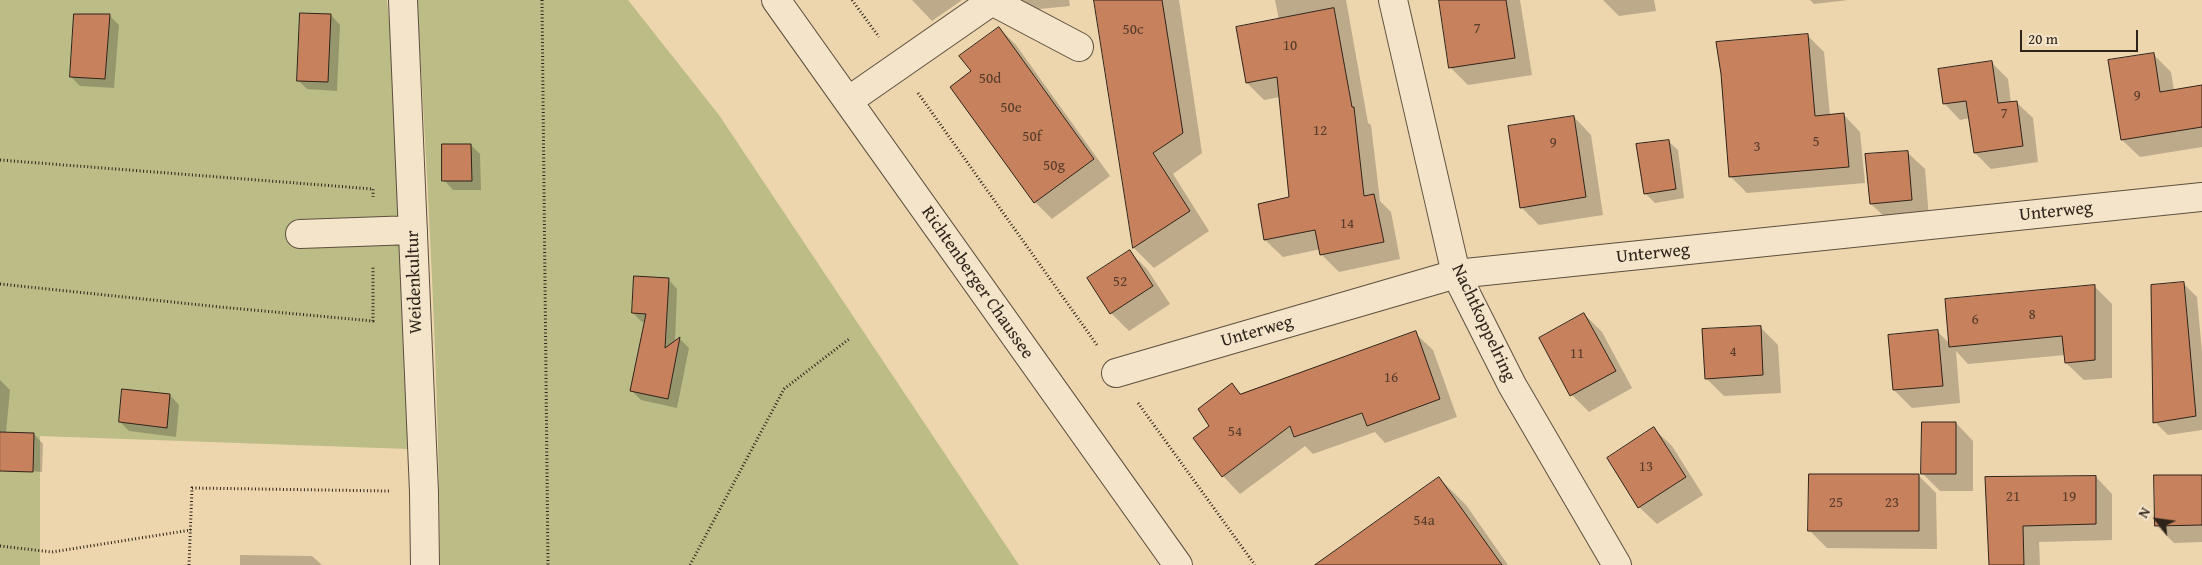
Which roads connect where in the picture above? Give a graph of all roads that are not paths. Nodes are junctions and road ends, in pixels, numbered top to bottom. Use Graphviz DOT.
graph roads {
  1 [pos="404,0"];
  2 [pos="776,0"];
  3 [pos="1393,0"];
  4 [pos="1079,47"];
  5 [pos="848,101"];
  6 [pos="2202,197"];
  7 [pos="413,230"];
  8 [pos="300,234"];
  9 [pos="1456,274"];
  10 [pos="1116,373"];
  11 [pos="425,565"];
  12 [pos="1178,565"];
  13 [pos="1617,565"];
  1 -- 7 [label="street, Weidenkultur"];
  2 -- 5 [label="street, Richtenberger Chaussee"];
  3 -- 9 [label="street, Nachtkoppelring"];
  4 -- 5 [label="street"];
  5 -- 12 [label="street, Richtenberger Chaussee"];
  6 -- 9 [label="street, Unterweg"];
  7 -- 8 [label="street"];
  7 -- 11 [label="street, Weidenkultur"];
  9 -- 10 [label="street, Unterweg"];
  9 -- 13 [label="street, Nachtkoppelring"];
}
